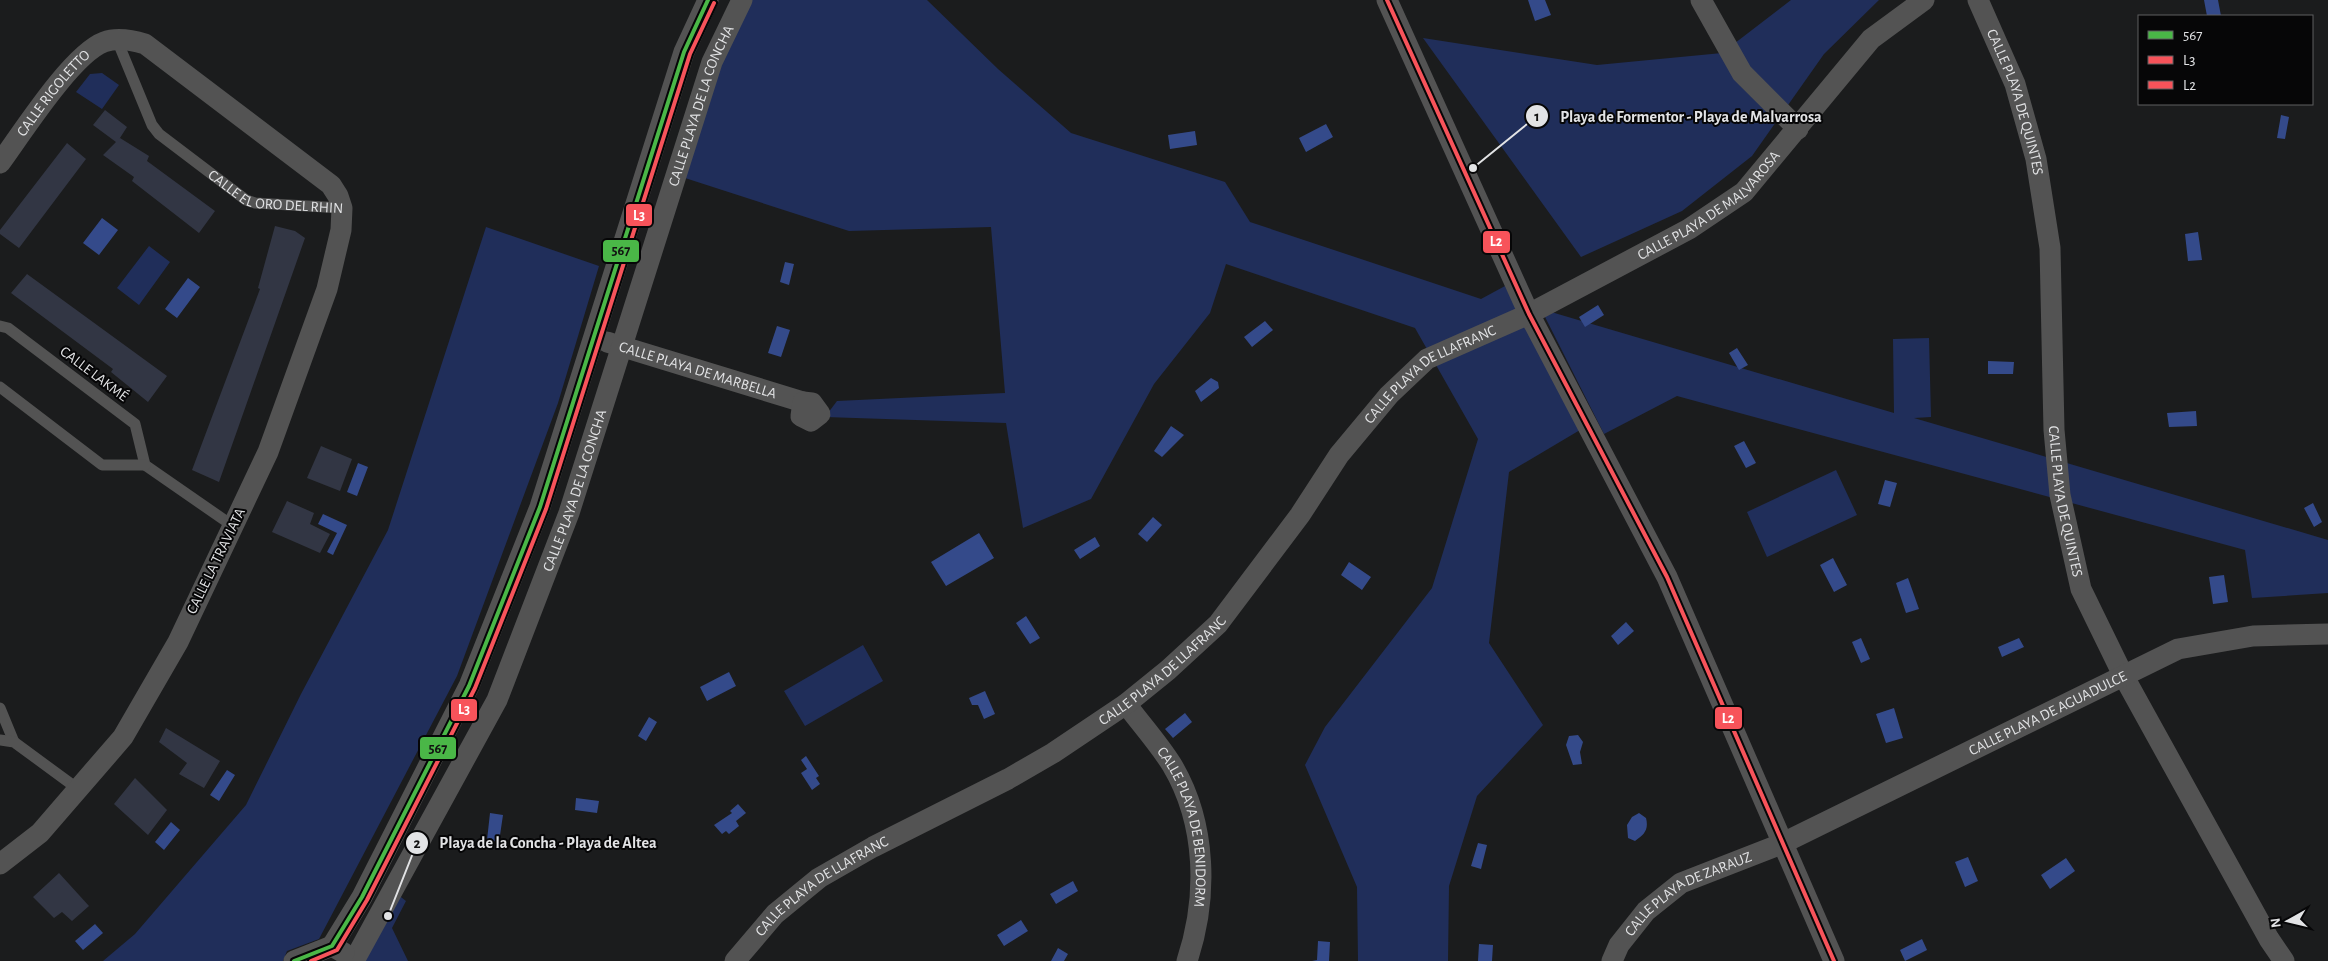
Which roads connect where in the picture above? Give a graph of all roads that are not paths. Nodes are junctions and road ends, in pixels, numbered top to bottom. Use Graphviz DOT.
graph roads {
  1 [pos="708,0"];
  2 [pos="742,0"];
  3 [pos="1387,0"];
  4 [pos="1700,0"];
  5 [pos="1924,0"];
  6 [pos="1978,0"];
  7 [pos="117,40"];
  8 [pos="1798,129"];
  9 [pos="0,163"];
  10 [pos="342,208"];
  11 [pos="1529,314"];
  12 [pos="0,326"];
  13 [pos="592,338"];
  14 [pos="621,345"];
  15 [pos="0,387"];
  16 [pos="803,402"];
  17 [pos="145,465"];
  18 [pos="233,526"];
  19 [pos="2328,634"];
  20 [pos="2123,675"];
  21 [pos="1126,704"];
  22 [pos="0,708"];
  23 [pos="0,740"];
  24 [pos="14,742"];
  25 [pos="78,789"];
  26 [pos="1782,844"];
  27 [pos="0,864"];
  28 [pos="332,946"];
  29 [pos="356,960"];
  30 [pos="294,961"];
  31 [pos="734,961"];
  32 [pos="1187,961"];
  33 [pos="1612,961"];
  34 [pos="1834,961"];
  35 [pos="2284,961"];
  1 -- 13 [label="street, CALLE PLAYA DE LA CONCHA"];
  2 -- 14 [label="street, CALLE PLAYA DE LA CONCHA"];
  3 -- 11 [label="street"];
  4 -- 8 [label="street"];
  5 -- 8 [label="street, CALLE PLAYA DE MALVAROSA"];
  6 -- 20 [label="street, CALLE PLAYA DE QUINTES"];
  7 -- 9 [label="street, CALLE RIGOLETTO"];
  7 -- 10 [label="street, CALLE EL ORO DEL RHIN"];
  7 -- 10 [label="lane, CALLE EL ORO DEL RHIN"];
  8 -- 11 [label="street, CALLE PLAYA DE MALVAROSA"];
  10 -- 18 [label="street, CALLE LA TRAVIATA"];
  11 -- 21 [label="street, CALLE PLAYA DE LLAFRANC"];
  11 -- 26 [label="street"];
  12 -- 17 [label="lane, CALLE LAKMÉ"];
  13 -- 14 [label="street, CALLE PLAYA DE MARBELLA"];
  13 -- 28 [label="street, CALLE PLAYA DE LA CONCHA"];
  14 -- 16 [label="street, CALLE PLAYA DE MARBELLA"];
  14 -- 29 [label="street, CALLE PLAYA DE LA CONCHA"];
  15 -- 17 [label="lane"];
  17 -- 18 [label="lane"];
  18 -- 25 [label="street, CALLE LA TRAVIATA"];
  19 -- 20 [label="street, CALLE PLAYA DE AGUADULCE"];
  20 -- 26 [label="street, CALLE PLAYA DE AGUADULCE"];
  20 -- 35 [label="street, CALLE PLAYA DE QUINTES"];
  21 -- 31 [label="street, CALLE PLAYA DE LLAFRANC"];
  21 -- 32 [label="street, CALLE PLAYA DE BENIDORM"];
  22 -- 24 [label="lane"];
  23 -- 24 [label="lane"];
  24 -- 25 [label="lane"];
  25 -- 27 [label="street, CALLE LA TRAVIATA"];
  26 -- 33 [label="street, CALLE PLAYA DE ZARAUZ"];
  26 -- 34 [label="street"];
  28 -- 29 [label="street"];
  28 -- 30 [label="street"];
}
